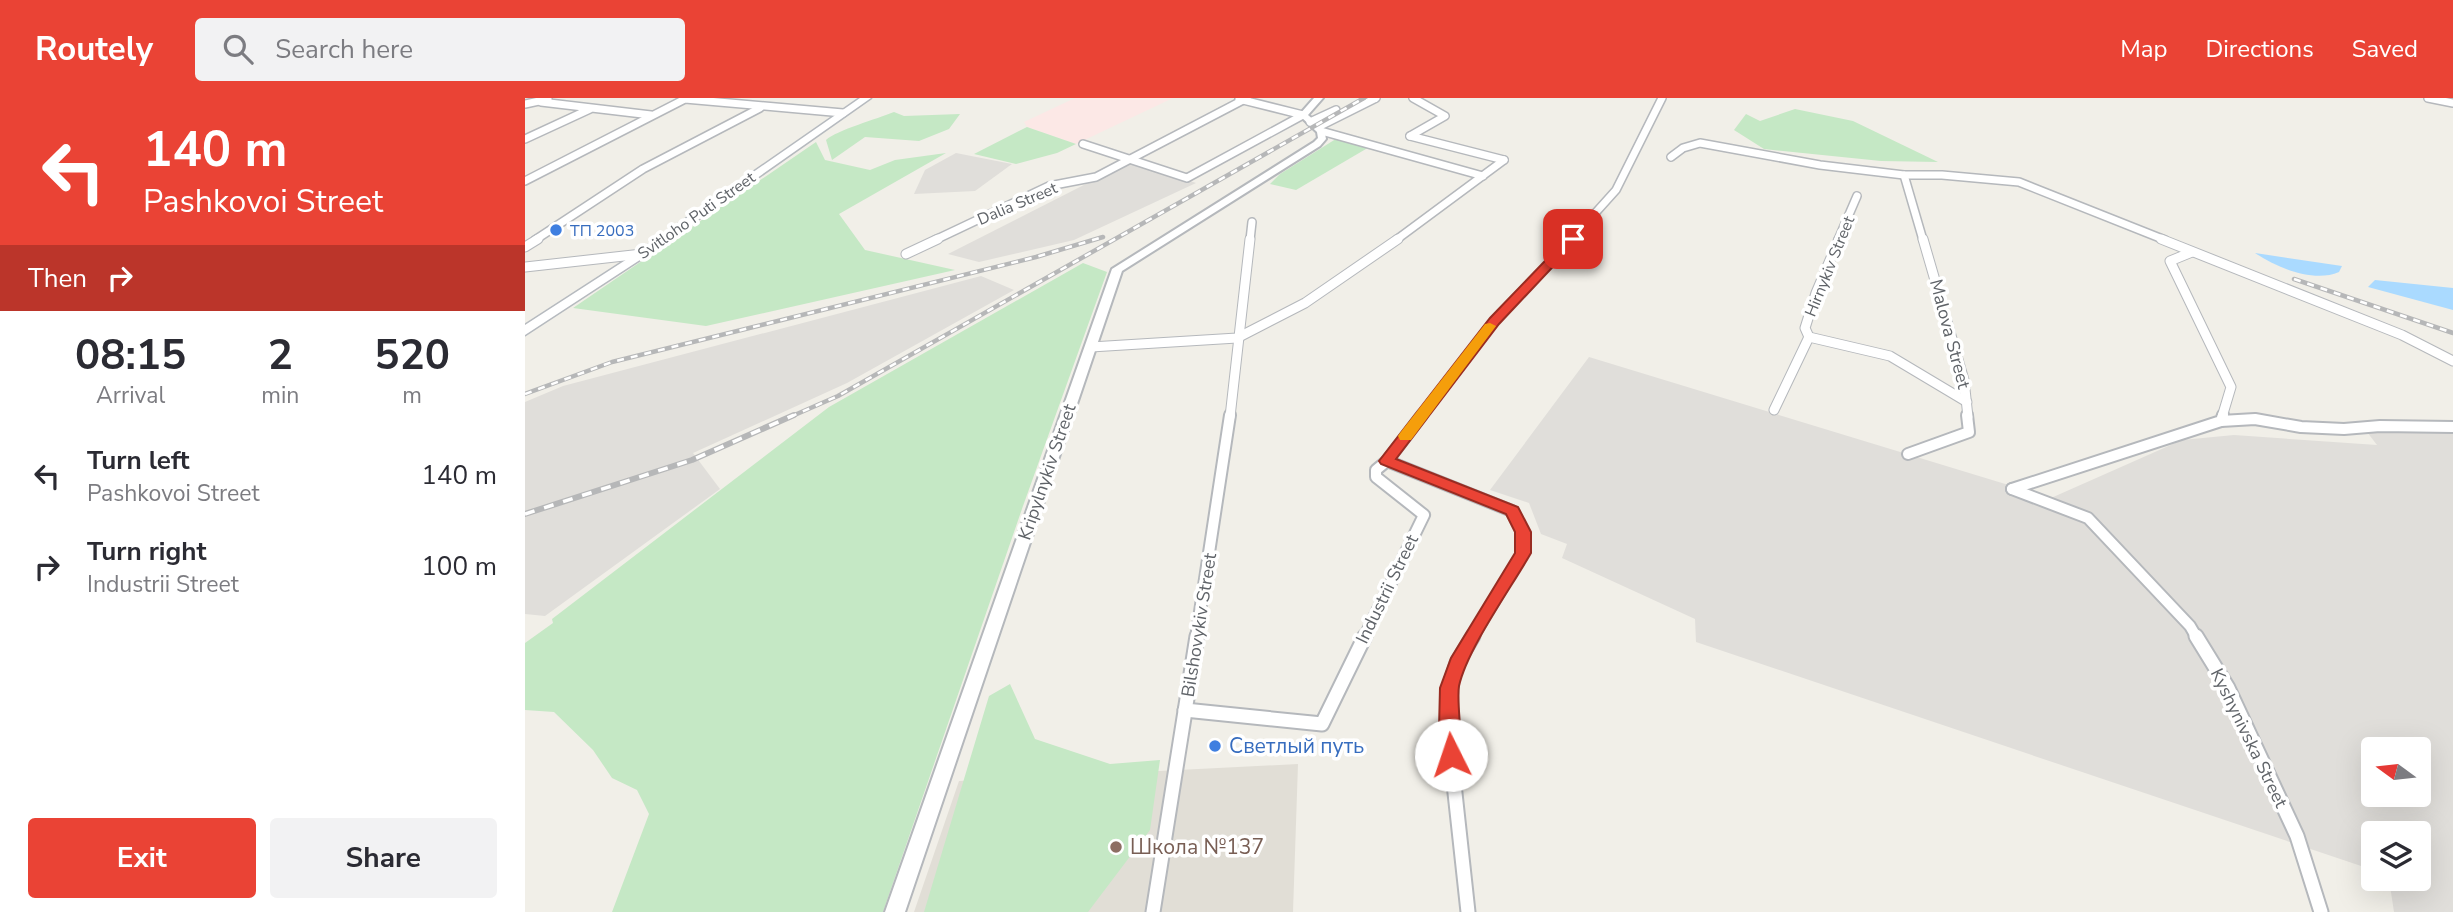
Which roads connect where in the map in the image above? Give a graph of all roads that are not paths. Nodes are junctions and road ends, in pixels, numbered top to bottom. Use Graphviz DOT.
graph roads {
  1 [pos="550,98"];
  2 [pos="866,98"];
  3 [pos="1319,98"];
  4 [pos="1358,98"];
  5 [pos="1375,98"];
  6 [pos="1413,98"];
  7 [pos="1662,98"];
  8 [pos="2428,98"];
  9 [pos="685,99"];
  10 [pos="1243,99"];
  11 [pos="527,102"];
  12 [pos="541,102"];
  13 [pos="2453,103"];
  14 [pos="592,108"];
  15 [pos="761,108"];
  16 [pos="843,113"];
  17 [pos="651,115"];
  18 [pos="1313,124"];
  19 [pos="525,139"];
  20 [pos="1083,144"];
  21 [pos="1671,157"];
  22 [pos="1131,160"];
  23 [pos="1483,176"];
  24 [pos="1904,176"];
  25 [pos="525,181"];
  26 [pos="1857,196"];
  27 [pos="1252,222"];
  28 [pos="525,247"];
  29 [pos="2192,252"];
  30 [pos="642,254"];
  31 [pos="906,254"];
  32 [pos="525,267"];
  33 [pos="525,331"];
  34 [pos="1808,337"];
  35 [pos="1237,338"];
  36 [pos="1091,347"];
  37 [pos="2453,361"];
  38 [pos="1968,402"];
  39 [pos="1774,410"];
  40 [pos="2221,421"];
  41 [pos="2453,427"];
  42 [pos="1908,454"];
  43 [pos="1387,461"];
  44 [pos="1185,710"];
  45 [pos="895,912"];
  46 [pos="1153,912"];
  47 [pos="1468,912"];
  48 [pos="2321,912"];
  1 -- 12 [label="street"];
  2 -- 16 [label="main road, Svitloho Puti Street"];
  3 -- 18 [label="street, Kripylnykiv Street"];
  4 -- 18 [label="street"];
  5 -- 18 [label="street, Kripylnykiv Street"];
  6 -- 23 [label="street"];
  7 -- 43 [label="street"];
  8 -- 13 [label="street"];
  9 -- 15 [label="street"];
  9 -- 17 [label="street"];
  10 -- 18 [label="street"];
  10 -- 22 [label="street, Dalia Street"];
  11 -- 12 [label="street"];
  12 -- 14 [label="street"];
  14 -- 17 [label="street"];
  14 -- 19 [label="street"];
  15 -- 16 [label="street"];
  15 -- 28 [label="street"];
  16 -- 30 [label="main road, Svitloho Puti Street"];
  17 -- 25 [label="street"];
  18 -- 22 [label="street"];
  18 -- 23 [label="street"];
  18 -- 36 [label="street, Kripylnykiv Street"];
  20 -- 22 [label="street"];
  21 -- 24 [label="street"];
  22 -- 31 [label="street, Dalia Street"];
  23 -- 35 [label="street"];
  24 -- 29 [label="street"];
  24 -- 38 [label="street, Malova Street"];
  26 -- 34 [label="street, Hirnykiv Street"];
  27 -- 35 [label="street, Bilshovykiv Street"];
  29 -- 37 [label="street"];
  29 -- 40 [label="street"];
  30 -- 32 [label="street"];
  30 -- 33 [label="main road, Svitloho Puti Street"];
  34 -- 38 [label="street, Hirnykiv Street"];
  34 -- 39 [label="street, Hirnykiv Street"];
  35 -- 36 [label="street"];
  35 -- 44 [label="street, Bilshovykiv Street"];
  36 -- 45 [label="street, Kripylnykiv Street"];
  38 -- 42 [label="street, Malova Street"];
  40 -- 41 [label="street"];
  40 -- 48 [label="street, Kyshynivska Street"];
  43 -- 44 [label="street, Industrii Street"];
  43 -- 47 [label="street"];
  44 -- 46 [label="street, Bilshovykiv Street"];
}
